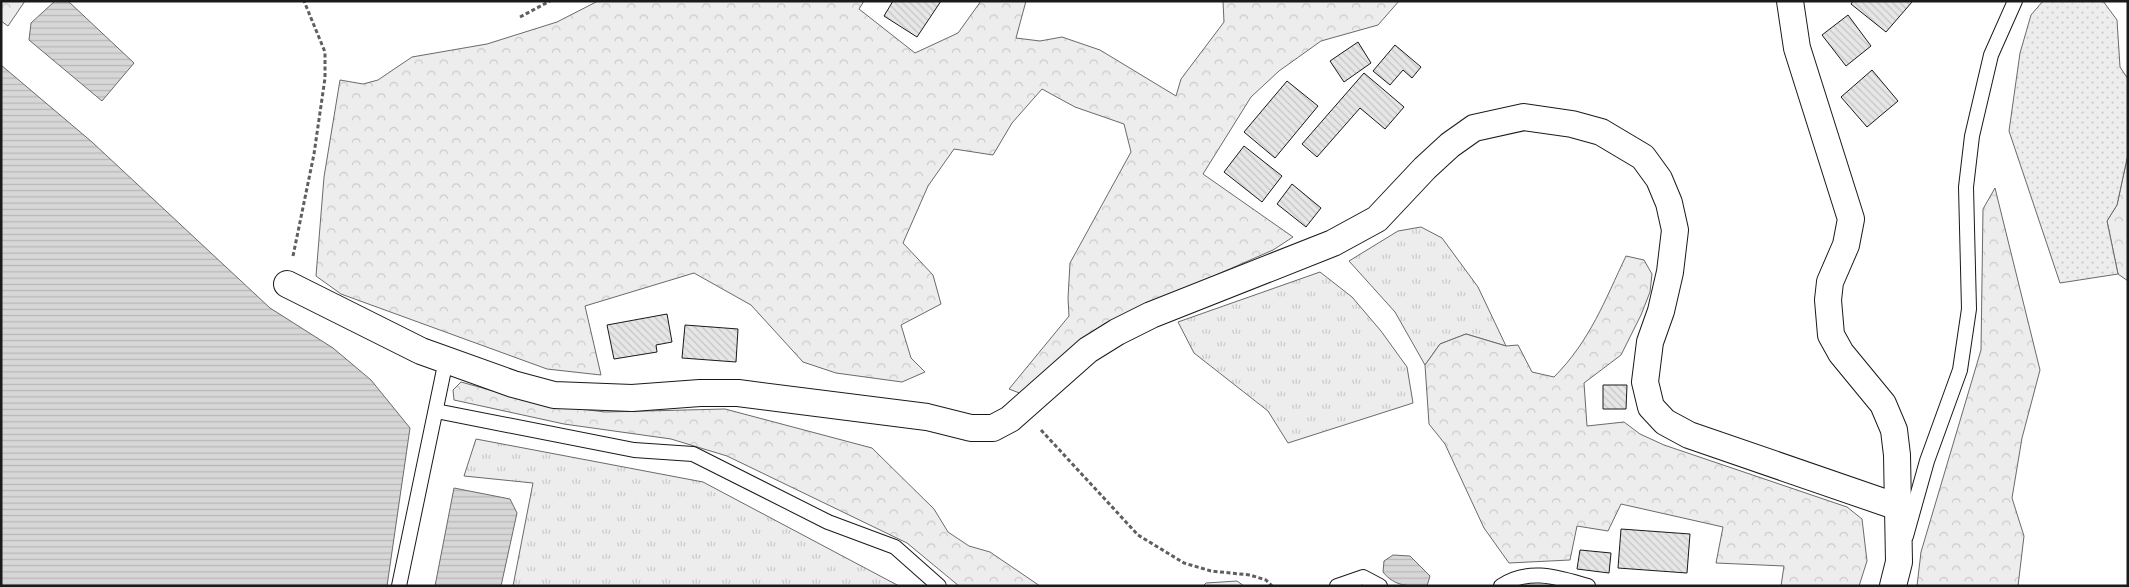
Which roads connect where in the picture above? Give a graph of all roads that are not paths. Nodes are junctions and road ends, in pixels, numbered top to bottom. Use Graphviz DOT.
graph roads {
  1 [pos="1790,1"];
  2 [pos="2014,1"];
  3 [pos="287,284"];
  4 [pos="446,360"];
  5 [pos="436,412"];
  6 [pos="1898,507"];
  7 [pos="1896,574"];
  8 [pos="400,586"];
  9 [pos="939,586"];
  10 [pos="1337,586"];
  11 [pos="1380,586"];
  12 [pos="1500,586"];
  13 [pos="1588,586"];
  14 [pos="1882,586"];
  1 -- 6 [label="street"];
  2 -- 7 [label="lane"];
  3 -- 4 [label="street"];
  4 -- 5 [label="lane"];
  4 -- 6 [label="street"];
  5 -- 8 [label="lane"];
  5 -- 9 [label="lane"];
  6 -- 7 [label="street"];
  7 -- 14 [label="lane"];
  10 -- 11 [label="lane"];
  12 -- 13 [label="lane"];
}
